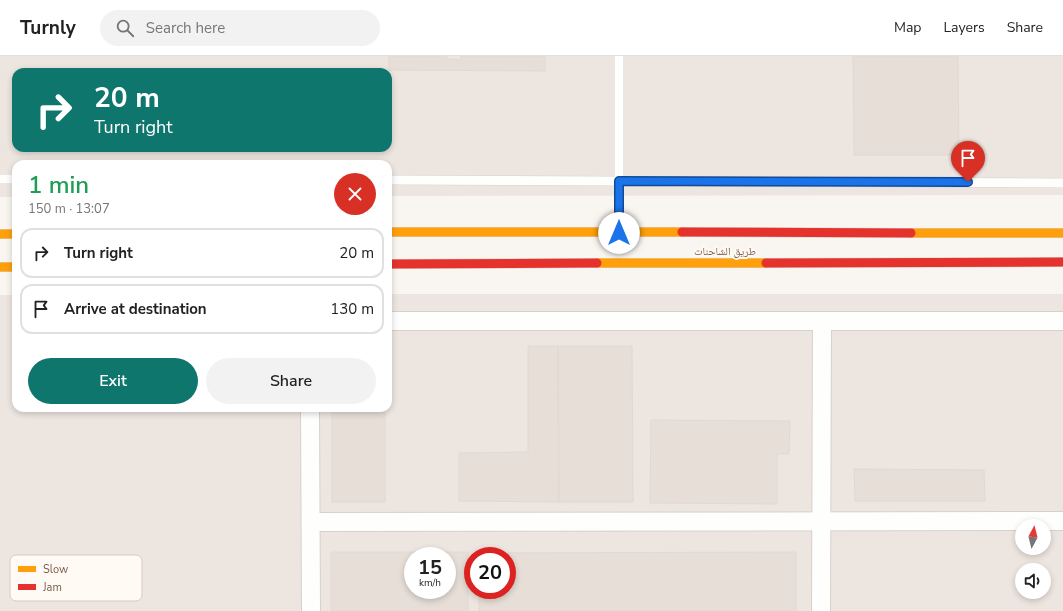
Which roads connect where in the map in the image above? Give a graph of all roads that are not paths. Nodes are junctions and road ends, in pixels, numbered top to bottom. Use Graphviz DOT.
graph roads {
  1 [pos="619,56"];
  2 [pos="0,179"];
  3 [pos="12,179"];
  4 [pos="392,180"];
  5 [pos="619,181"];
  6 [pos="1063,183"];
  7 [pos="392,232"];
  8 [pos="619,233"];
  9 [pos="890,233"];
  10 [pos="1063,233"];
  11 [pos="0,234"];
  12 [pos="12,234"];
  13 [pos="900,244"];
  14 [pos="464,252"];
  15 [pos="899,254"];
  16 [pos="1063,262"];
  17 [pos="892,263"];
  18 [pos="392,264"];
  19 [pos="471,264"];
  20 [pos="0,267"];
  21 [pos="12,267"];
  22 [pos="392,321"];
  23 [pos="822,321"];
  24 [pos="1063,321"];
  25 [pos="310,412"];
  26 [pos="822,521"];
  27 [pos="1063,521"];
  28 [pos="310,522"];
  29 [pos="311,611"];
  30 [pos="821,611"];
  1 -- 5 [label="lane"];
  2 -- 3 [label="lane"];
  4 -- 5 [label="lane"];
  5 -- 6 [label="lane"];
  5 -- 8 [label="lane"];
  7 -- 8 [label="main road, طريق الشاحنات"];
  8 -- 9 [label="main road, طريق الشاحنات"];
  9 -- 10 [label="main road, طريق الشاحنات"];
  9 -- 13 [label="main road"];
  11 -- 12 [label="main road"];
  14 -- 19 [label="main road"];
  15 -- 17 [label="main road"];
  16 -- 17 [label="main road, طريق الشاحنات"];
  17 -- 19 [label="main road, طريق الشاحنات"];
  18 -- 19 [label="main road, طريق الشاحنات"];
  20 -- 21 [label="main road"];
  22 -- 23 [label="street"];
  23 -- 24 [label="street"];
  23 -- 26 [label="street"];
  25 -- 28 [label="street"];
  26 -- 27 [label="street"];
  26 -- 28 [label="street"];
  26 -- 30 [label="street"];
  28 -- 29 [label="street"];
}
